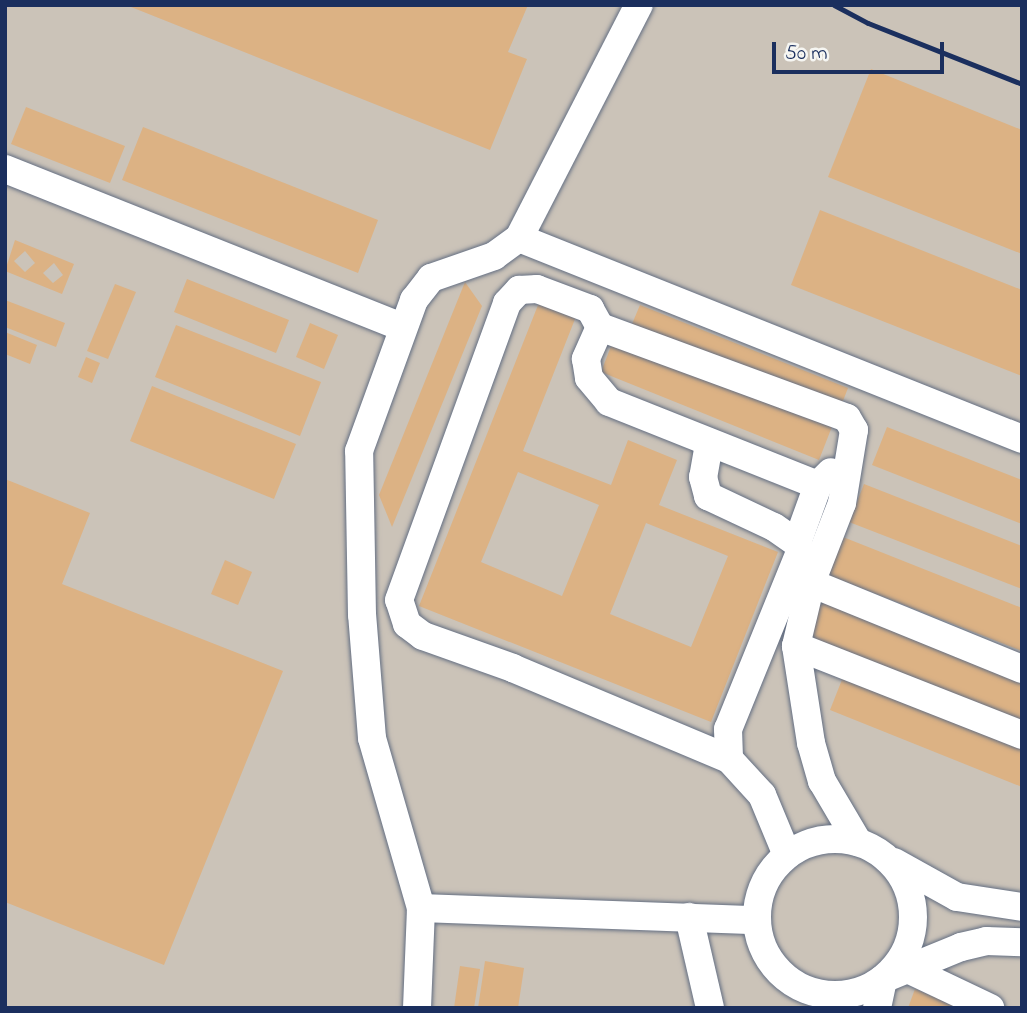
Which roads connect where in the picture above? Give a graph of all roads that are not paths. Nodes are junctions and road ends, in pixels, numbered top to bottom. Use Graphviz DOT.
graph roads {
  1 [pos="639,5"];
  2 [pos="5,169"];
  3 [pos="519,238"];
  4 [pos="403,327"];
  5 [pos="600,327"];
  6 [pos="1022,439"];
  7 [pos="709,444"];
  8 [pos="848,471"];
  9 [pos="818,485"];
  10 [pos="797,543"];
  11 [pos="811,583"];
  12 [pos="796,646"];
  13 [pos="1022,669"];
  14 [pos="1022,735"];
  15 [pos="729,759"];
  16 [pos="869,847"];
  17 [pos="787,855"];
  18 [pos="1022,907"];
  19 [pos="421,908"];
  20 [pos="689,918"];
  21 [pos="756,920"];
  22 [pos="1022,942"];
  23 [pos="910,970"];
  24 [pos="883,979"];
  25 [pos="417,1008"];
  26 [pos="710,1008"];
  27 [pos="877,1008"];
  28 [pos="989,1008"];
  1 -- 3 [label="street"];
  2 -- 4 [label="street"];
  3 -- 4 [label="street"];
  3 -- 6 [label="street"];
  4 -- 19 [label="street"];
  5 -- 7 [label="street"];
  5 -- 8 [label="street"];
  5 -- 15 [label="street"];
  7 -- 9 [label="street"];
  7 -- 10 [label="street"];
  8 -- 9 [label="street"];
  8 -- 11 [label="street"];
  9 -- 10 [label="street"];
  10 -- 15 [label="street"];
  11 -- 12 [label="street"];
  11 -- 13 [label="street"];
  12 -- 14 [label="street"];
  12 -- 16 [label="street"];
  15 -- 17 [label="street"];
  16 -- 17 [label="street"];
  16 -- 18 [label="street"];
  16 -- 24 [label="street"];
  17 -- 21 [label="street"];
  19 -- 20 [label="street"];
  19 -- 25 [label="street"];
  20 -- 21 [label="street"];
  20 -- 26 [label="street"];
  21 -- 24 [label="street"];
  22 -- 23 [label="street"];
  23 -- 24 [label="street"];
  23 -- 28 [label="street"];
  24 -- 27 [label="street"];
}
